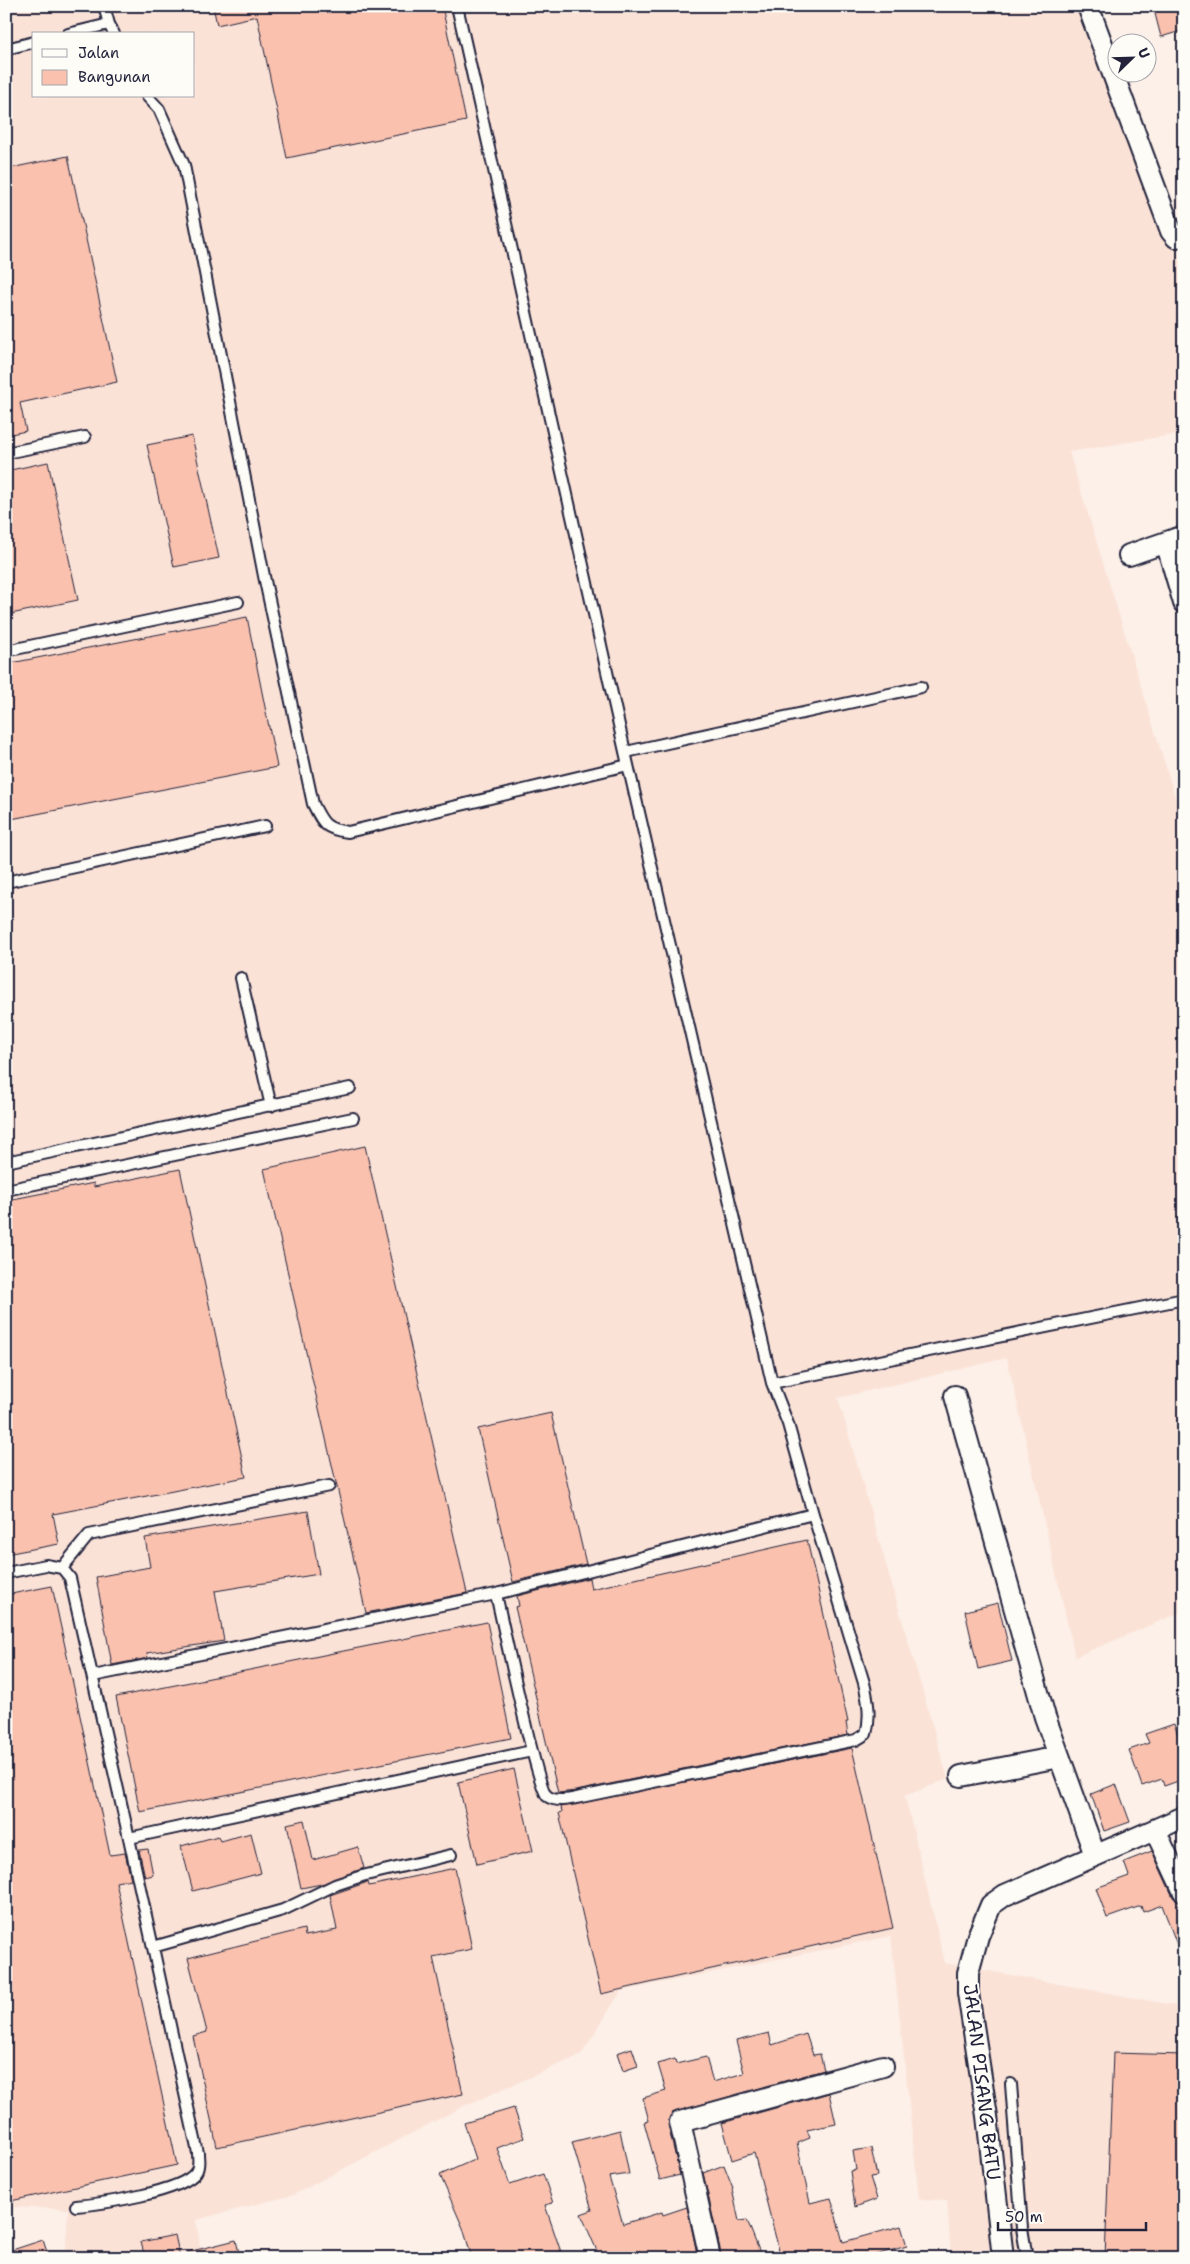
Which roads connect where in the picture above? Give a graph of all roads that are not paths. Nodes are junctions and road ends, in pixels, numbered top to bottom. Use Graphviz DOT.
graph roads {
  1 [pos="104,6"];
  2 [pos="458,6"];
  3 [pos="1088,6"];
  4 [pos="109,24"];
  5 [pos="76,32"];
  6 [pos="113,32"];
  7 [pos="32,42"];
  8 [pos="6,49"];
  9 [pos="149,98"];
  10 [pos="1184,235"];
  11 [pos="86,437"];
  12 [pos="6,453"];
  13 [pos="1175,539"];
  14 [pos="1129,555"];
  15 [pos="238,602"];
  16 [pos="1184,604"];
  17 [pos="6,651"];
  18 [pos="922,687"];
  19 [pos="626,752"];
  20 [pos="628,765"];
  21 [pos="264,826"];
  22 [pos="6,882"];
  23 [pos="241,978"];
  24 [pos="350,1088"];
  25 [pos="271,1106"];
  26 [pos="353,1118"];
  27 [pos="6,1162"];
  28 [pos="6,1190"];
  29 [pos="1184,1299"];
  30 [pos="772,1383"];
  31 [pos="955,1396"];
  32 [pos="329,1486"];
  33 [pos="813,1514"];
  34 [pos="62,1568"];
  35 [pos="6,1573"];
  36 [pos="496,1594"];
  37 [pos="93,1676"];
  38 [pos="532,1751"];
  39 [pos="1059,1757"];
  40 [pos="961,1776"];
  41 [pos="1184,1817"];
  42 [pos="1155,1830"];
  43 [pos="129,1838"];
  44 [pos="450,1855"];
  45 [pos="1096,1855"];
  46 [pos="1184,1892"];
  47 [pos="153,1947"];
  48 [pos="883,2066"];
  49 [pos="1011,2084"];
  50 [pos="76,2206"];
  51 [pos="710,2258"];
  52 [pos="1003,2258"];
  53 [pos="1027,2258"];
  1 -- 4 [label="lane"];
  2 -- 19 [label="lane"];
  3 -- 10 [label="street"];
  4 -- 5 [label="lane"];
  4 -- 6 [label="lane"];
  7 -- 8 [label="lane"];
  9 -- 20 [label="lane"];
  11 -- 12 [label="lane"];
  13 -- 14 [label="street"];
  13 -- 16 [label="street"];
  15 -- 17 [label="lane"];
  18 -- 19 [label="lane"];
  19 -- 20 [label="lane"];
  20 -- 30 [label="lane"];
  21 -- 22 [label="lane"];
  23 -- 25 [label="lane"];
  24 -- 25 [label="lane"];
  25 -- 27 [label="lane"];
  26 -- 28 [label="lane"];
  29 -- 30 [label="lane"];
  30 -- 33 [label="lane"];
  31 -- 39 [label="street"];
  32 -- 34 [label="lane"];
  33 -- 36 [label="lane"];
  33 -- 38 [label="lane"];
  34 -- 35 [label="lane"];
  34 -- 37 [label="lane"];
  36 -- 37 [label="lane"];
  36 -- 38 [label="lane"];
  37 -- 43 [label="lane"];
  38 -- 43 [label="lane"];
  39 -- 40 [label="street"];
  39 -- 45 [label="street"];
  41 -- 42 [label="street, JALAN PISANG BATU"];
  42 -- 45 [label="street, JALAN PISANG BATU"];
  42 -- 46 [label="street"];
  43 -- 47 [label="lane"];
  44 -- 47 [label="lane"];
  45 -- 52 [label="street, JALAN PISANG BATU"];
  47 -- 50 [label="lane"];
  48 -- 51 [label="street"];
  49 -- 53 [label="lane"];
}
